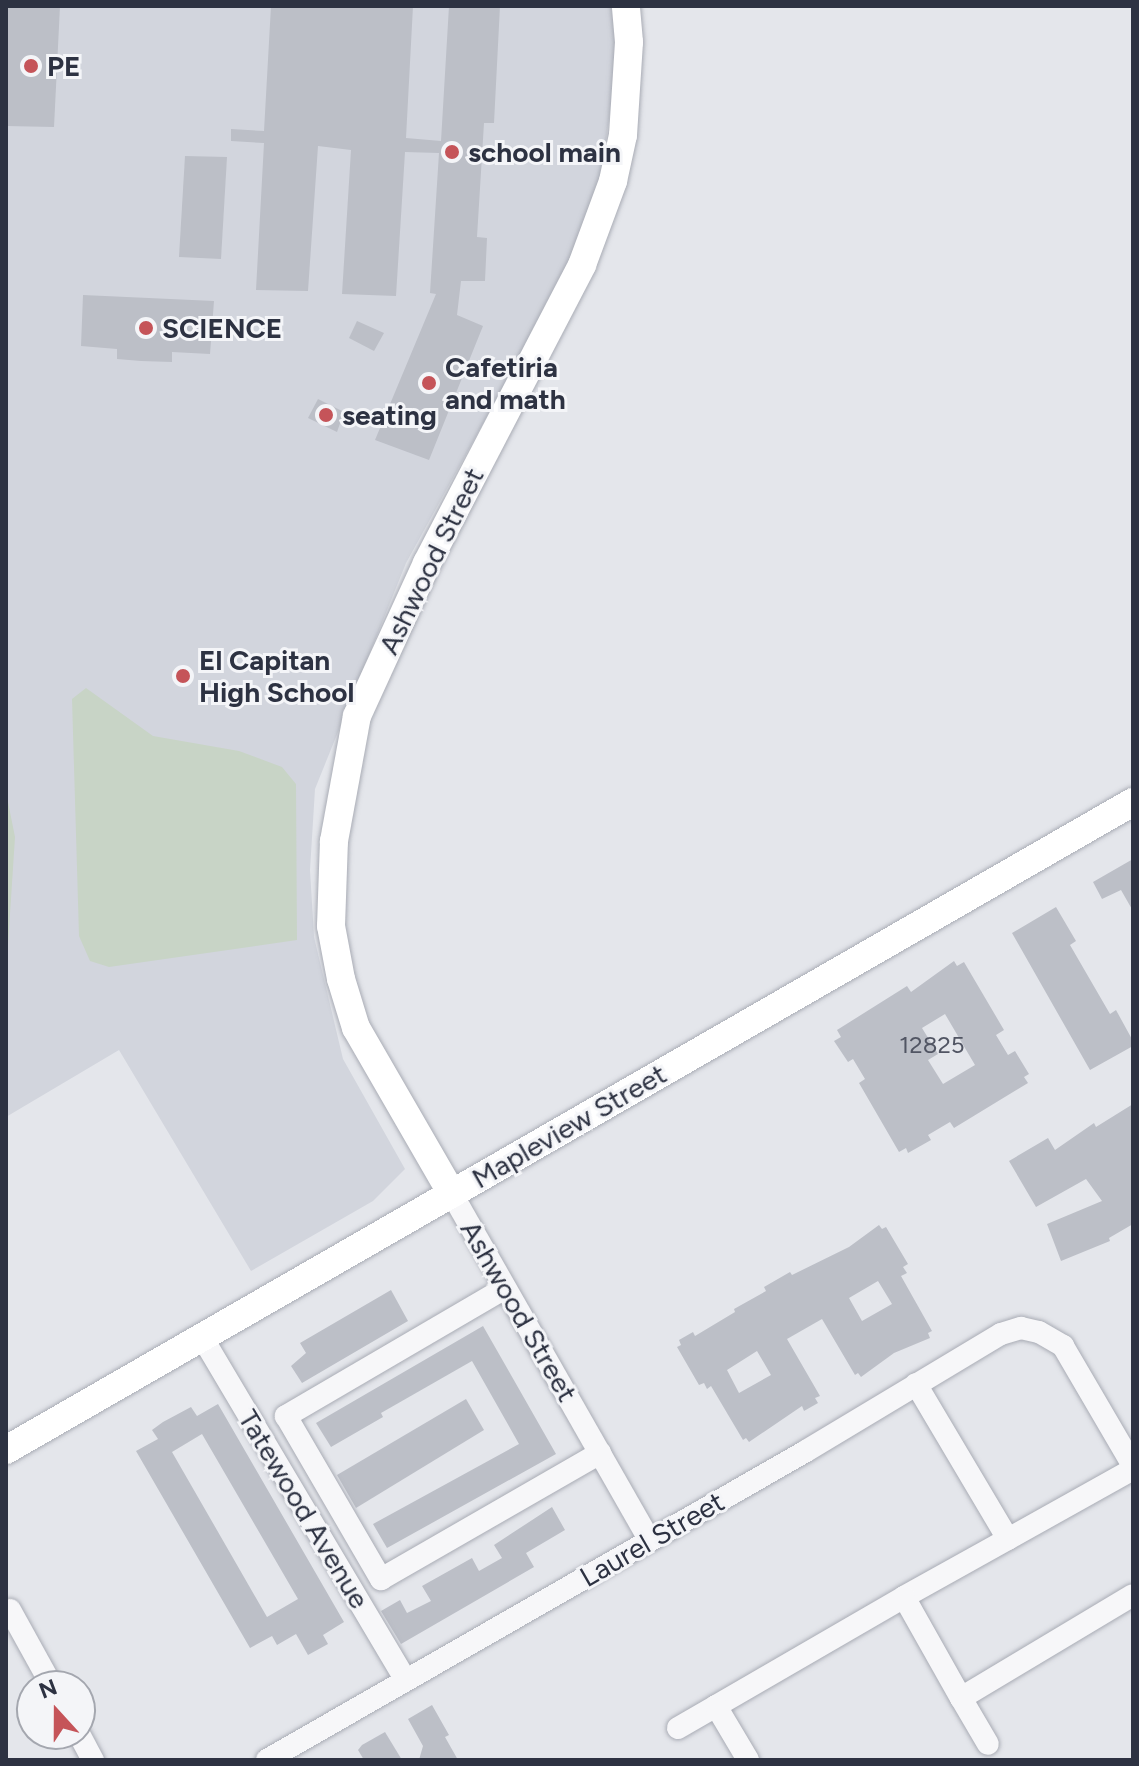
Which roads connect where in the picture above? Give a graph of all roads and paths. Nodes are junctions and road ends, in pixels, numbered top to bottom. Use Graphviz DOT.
graph roads {
  1 [pos="626,6"];
  2 [pos="1133,802"];
  3 [pos="452,1194"];
  4 [pos="505,1288"];
  5 [pos="202,1337"];
  6 [pos="916,1384"];
  7 [pos="6,1450"];
  8 [pos="600,1453"];
  9 [pos="1133,1468"];
  10 [pos="649,1539"];
  11 [pos="1008,1539"];
  12 [pos="1133,1595"];
  13 [pos="904,1597"];
  14 [pos="10,1610"];
  15 [pos="43,1670"];
  16 [pos="406,1680"];
  17 [pos="961,1698"];
  18 [pos="716,1706"];
  19 [pos="678,1728"];
  20 [pos="988,1744"];
  21 [pos="267,1760"];
  22 [pos="748,1760"];
  1 -- 3 [label="main road, Ashwood Street"];
  2 -- 3 [label="main road, Mapleview Street"];
  3 -- 4 [label="street, Ashwood Street"];
  3 -- 5 [label="main road, Mapleview Street"];
  4 -- 8 [label="street, Ashwood Street"];
  4 -- 8 [label="street"];
  5 -- 7 [label="main road, Mapleview Street"];
  5 -- 16 [label="street, Tatewood Avenue"];
  6 -- 9 [label="street, Laurel Street"];
  6 -- 10 [label="street, Laurel Street"];
  6 -- 11 [label="street"];
  8 -- 10 [label="street, Ashwood Street"];
  9 -- 11 [label="street"];
  10 -- 16 [label="street, Laurel Street"];
  11 -- 13 [label="street"];
  12 -- 17 [label="street"];
  13 -- 17 [label="street"];
  13 -- 18 [label="street"];
  14 -- 15 [label="street"];
  16 -- 21 [label="street, Laurel Street"];
  17 -- 20 [label="street"];
  18 -- 19 [label="street"];
  18 -- 22 [label="street"];
}
